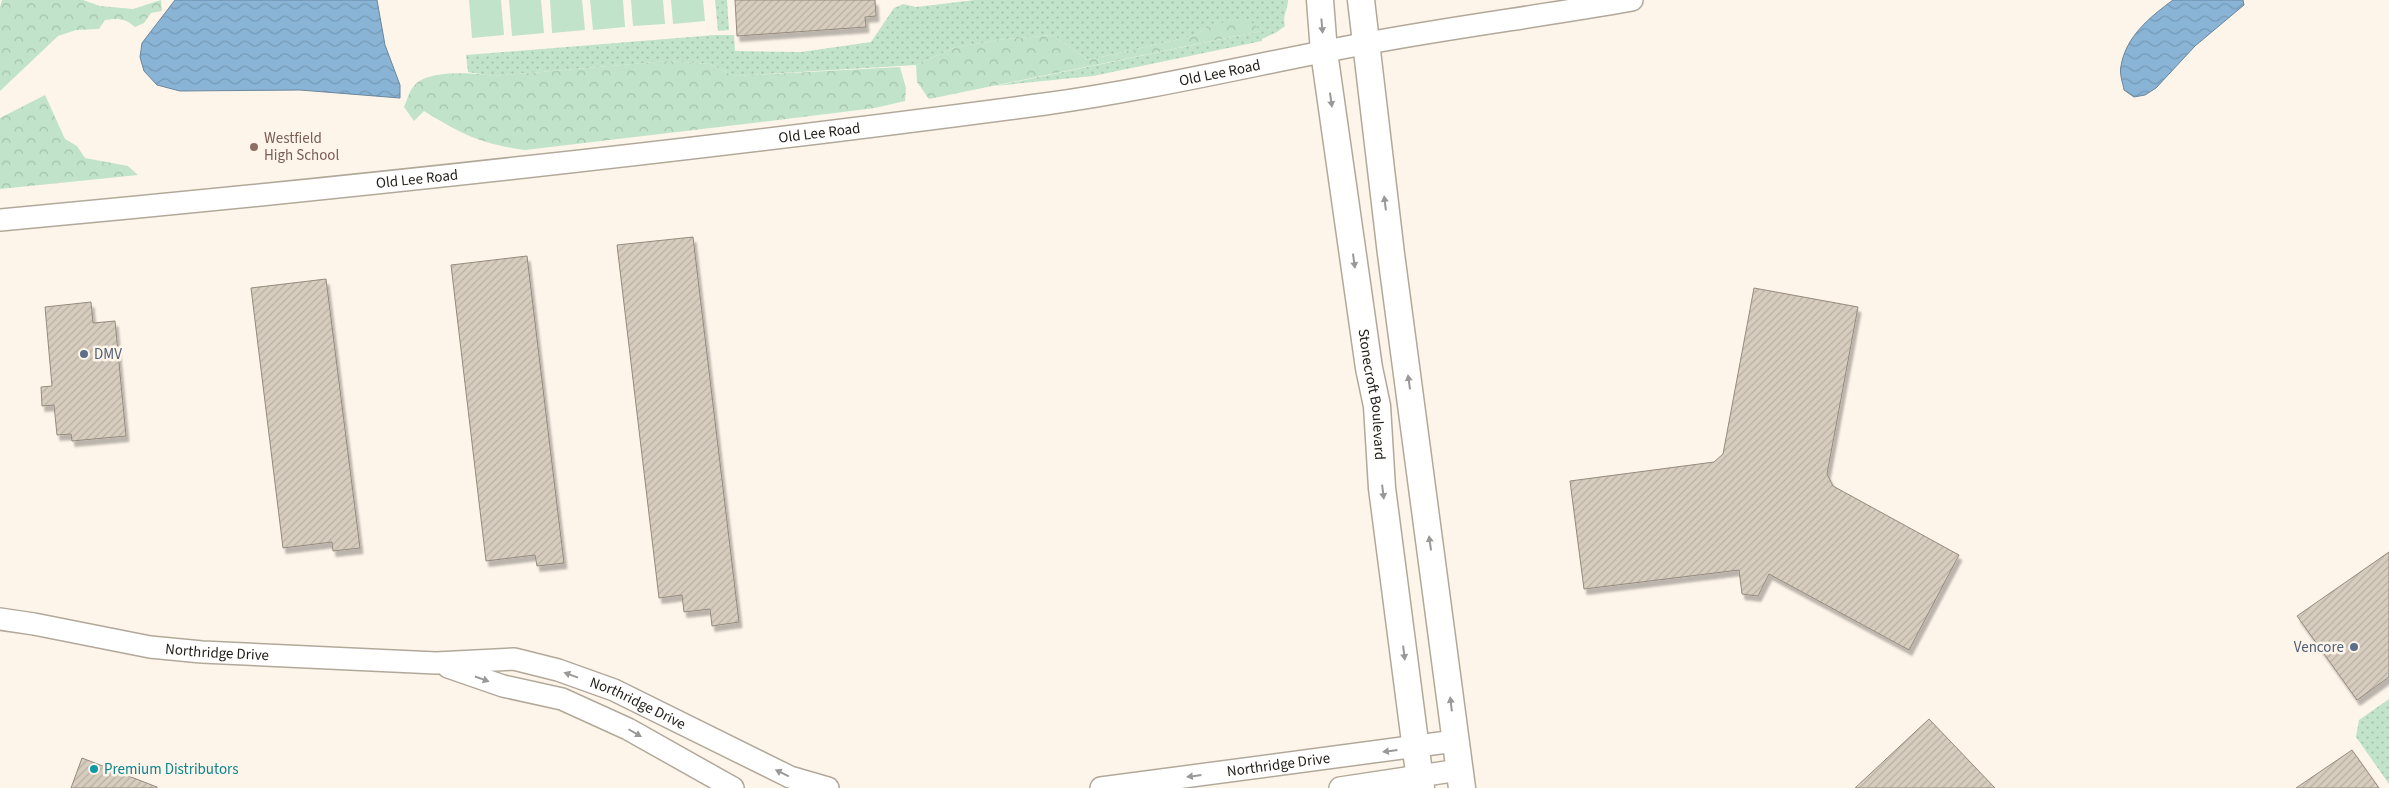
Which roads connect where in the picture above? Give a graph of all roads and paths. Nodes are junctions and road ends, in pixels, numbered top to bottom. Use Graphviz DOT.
graph roads {
  1 [pos="1320,0"];
  2 [pos="1361,0"];
  3 [pos="1632,0"];
  4 [pos="1367,43"];
  5 [pos="1324,52"];
  6 [pos="0,220"];
  7 [pos="0,619"];
  8 [pos="436,663"];
  9 [pos="1456,741"];
  10 [pos="1416,747"];
  11 [pos="1461,779"];
  12 [pos="1420,782"];
  13 [pos="733,788"];
  14 [pos="828,788"];
  15 [pos="1101,788"];
  16 [pos="1340,788"];
  1 -- 5 [label="main road, Stonecroft Boulevard, one-way"];
  2 -- 4 [label="main road"];
  3 -- 4 [label="street, Old Lee Road"];
  4 -- 5 [label="street, Old Lee Road"];
  9 -- 4 [label="main road, one-way"];
  5 -- 6 [label="street, Old Lee Road"];
  5 -- 10 [label="main road, Stonecroft Boulevard, one-way"];
  7 -- 8 [label="street, Northridge Drive"];
  8 -- 13 [label="street, Northridge Drive, one-way"];
  14 -- 8 [label="street, Northridge Drive, one-way"];
  9 -- 10 [label="street, Northridge Drive"];
  9 -- 11 [label="main road"];
  10 -- 12 [label="main road, Stonecroft Boulevard"];
  10 -- 15 [label="street, Northridge Drive, one-way"];
  11 -- 12 [label="street, Northridge Drive"];
  12 -- 16 [label="street, Northridge Drive"];
}
